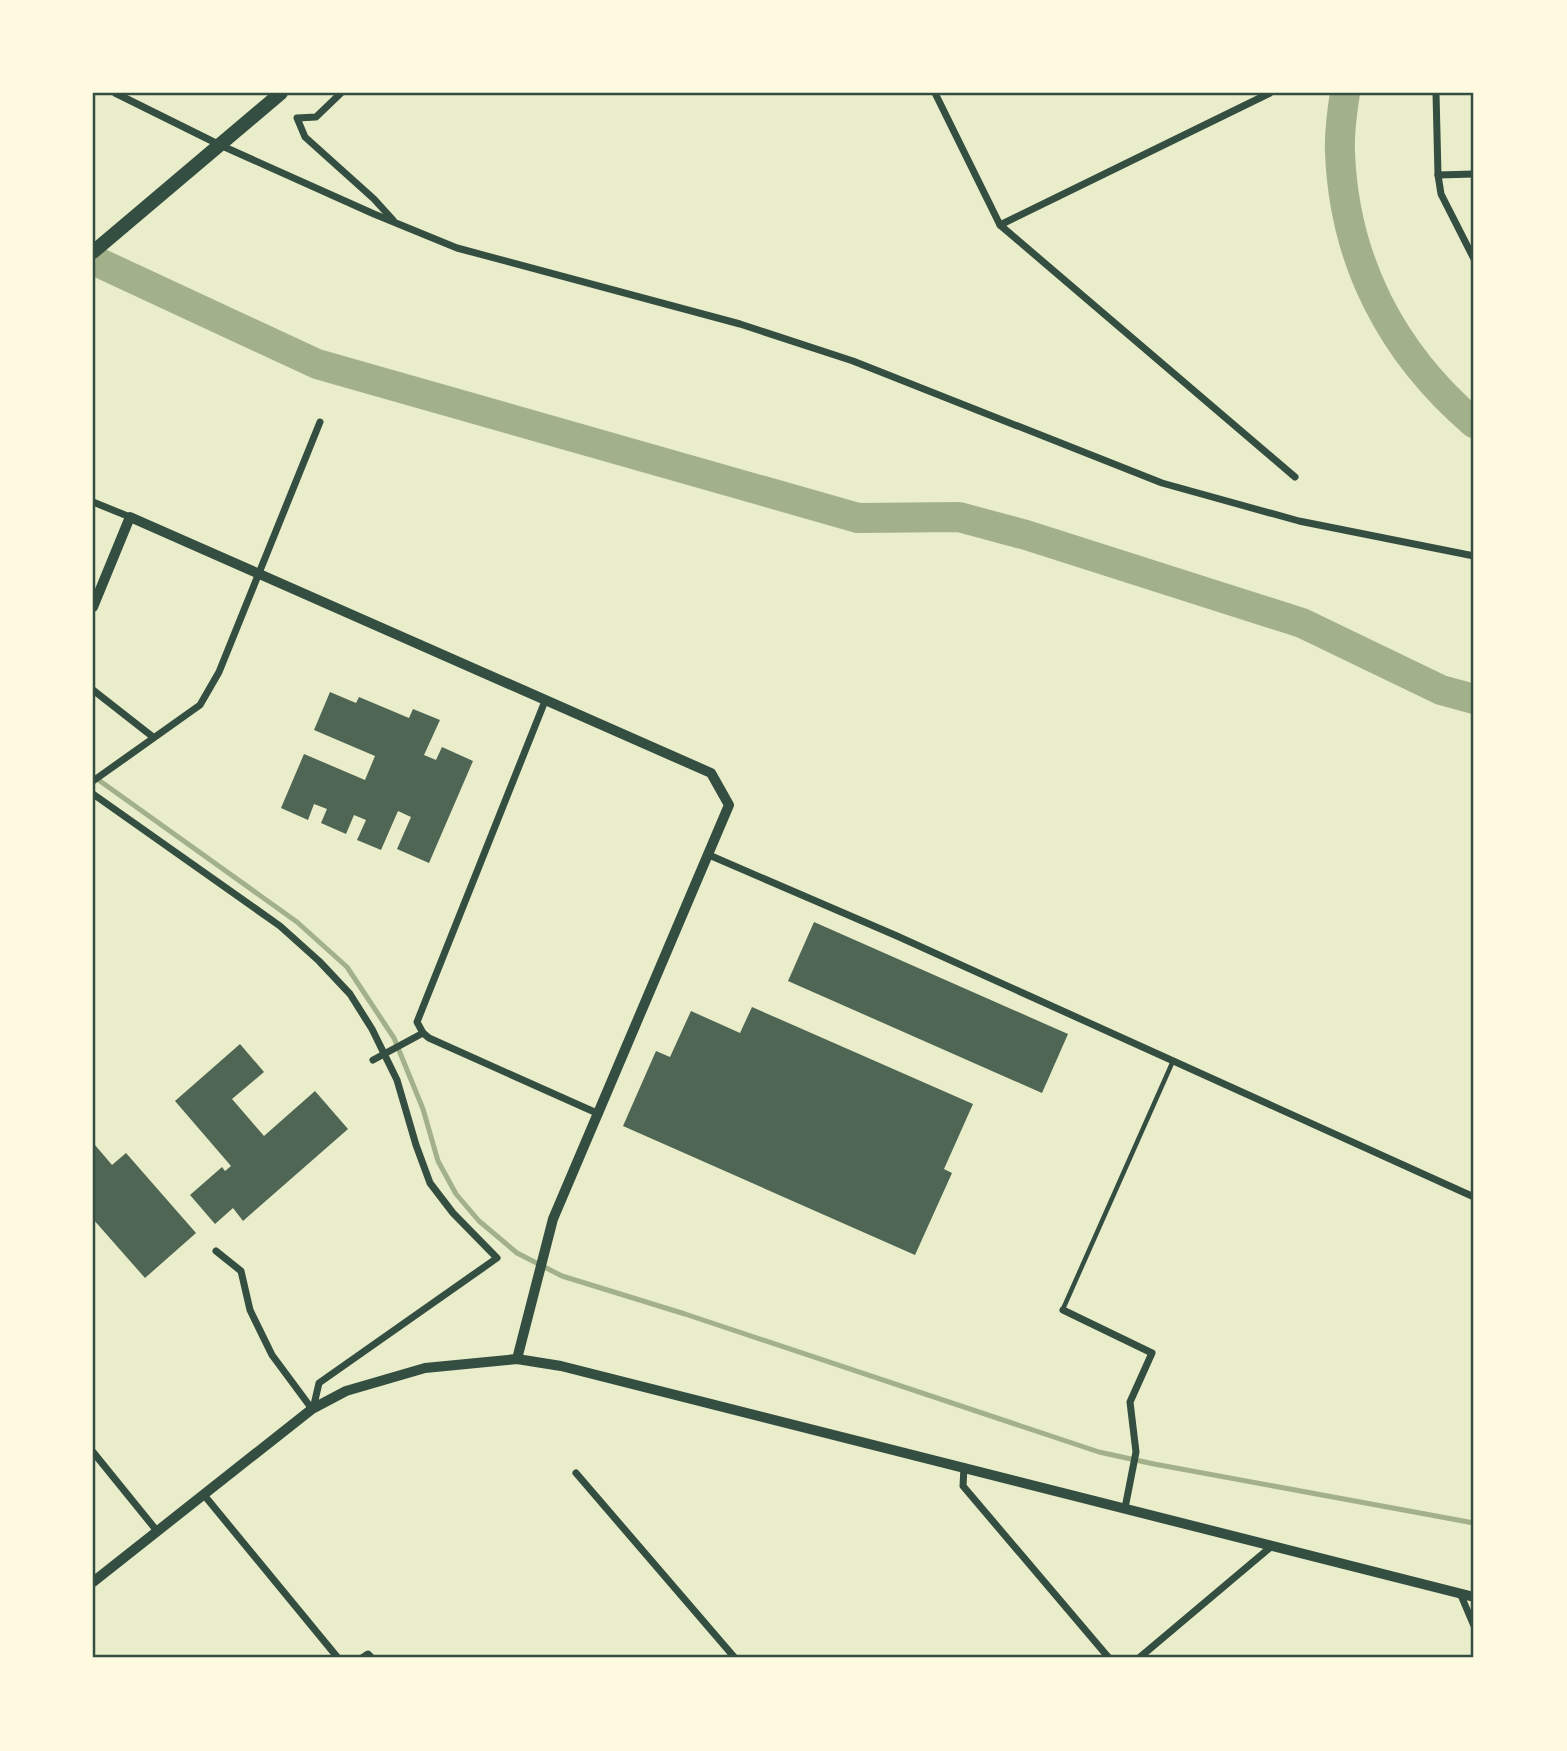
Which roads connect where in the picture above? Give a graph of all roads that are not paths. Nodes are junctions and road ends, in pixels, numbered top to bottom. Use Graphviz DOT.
graph roads {
  1 [pos="115,93"];
  2 [pos="281,93"];
  3 [pos="341,93"];
  4 [pos="935,93"];
  5 [pos="1270,93"];
  6 [pos="1436,93"];
  7 [pos="215,150"];
  8 [pos="1474,174"];
  9 [pos="1438,175"];
  10 [pos="394,222"];
  11 [pos="1000,225"];
  12 [pos="93,252"];
  13 [pos="1474,259"];
  14 [pos="320,422"];
  15 [pos="1295,477"];
  16 [pos="93,502"];
  17 [pos="130,517"];
  18 [pos="1474,556"];
  19 [pos="260,573"];
  20 [pos="93,607"];
  21 [pos="93,690"];
  22 [pos="545,701"];
  23 [pos="153,737"];
  24 [pos="93,781"];
  25 [pos="93,794"];
  26 [pos="709,855"];
  27 [pos="423,1033"];
  28 [pos="384,1054"];
  29 [pos="373,1060"];
  30 [pos="1173,1060"];
  31 [pos="599,1114"];
  32 [pos="1474,1197"];
  33 [pos="216,1251"];
  34 [pos="1063,1310"];
  35 [pos="517,1359"];
  36 [pos="313,1409"];
  37 [pos="93,1452"];
  38 [pos="964,1467"];
  39 [pos="576,1473"];
  40 [pos="204,1495"];
  41 [pos="1125,1508"];
  42 [pos="157,1531"];
  43 [pos="1273,1546"];
  44 [pos="93,1582"];
  45 [pos="1460,1592"];
  46 [pos="1474,1597"];
  47 [pos="1474,1626"];
  48 [pos="338,1658"];
  49 [pos="362,1658"];
  50 [pos="372,1658"];
  51 [pos="735,1658"];
  52 [pos="1109,1658"];
  53 [pos="1139,1658"];
  1 -- 7 [label="street"];
  2 -- 7 [label="main road"];
  3 -- 10 [label="street"];
  4 -- 11 [label="street"];
  5 -- 11 [label="street"];
  6 -- 9 [label="street"];
  7 -- 10 [label="street"];
  7 -- 12 [label="main road"];
  8 -- 9 [label="street"];
  9 -- 13 [label="street"];
  10 -- 18 [label="street"];
  11 -- 15 [label="street"];
  14 -- 19 [label="street"];
  16 -- 17 [label="street"];
  17 -- 19 [label="street"];
  17 -- 20 [label="street"];
  19 -- 22 [label="street"];
  19 -- 23 [label="street"];
  21 -- 23 [label="street"];
  22 -- 26 [label="street"];
  22 -- 27 [label="street"];
  23 -- 24 [label="street"];
  25 -- 28 [label="street"];
  26 -- 30 [label="street"];
  26 -- 31 [label="street"];
  27 -- 28 [label="street"];
  27 -- 31 [label="street"];
  28 -- 29 [label="street"];
  28 -- 36 [label="street"];
  30 -- 32 [label="street"];
  30 -- 34 [label="lane"];
  31 -- 35 [label="street"];
  33 -- 36 [label="street"];
  34 -- 41 [label="street"];
  35 -- 36 [label="street"];
  35 -- 38 [label="street"];
  36 -- 40 [label="street"];
  37 -- 42 [label="street"];
  38 -- 41 [label="street"];
  38 -- 52 [label="street"];
  39 -- 51 [label="street"];
  40 -- 42 [label="street"];
  40 -- 48 [label="street"];
  41 -- 43 [label="street"];
  42 -- 44 [label="street"];
  43 -- 45 [label="street"];
  43 -- 53 [label="street"];
  45 -- 46 [label="street"];
  45 -- 47 [label="street"];
  49 -- 50 [label="street"];
}
